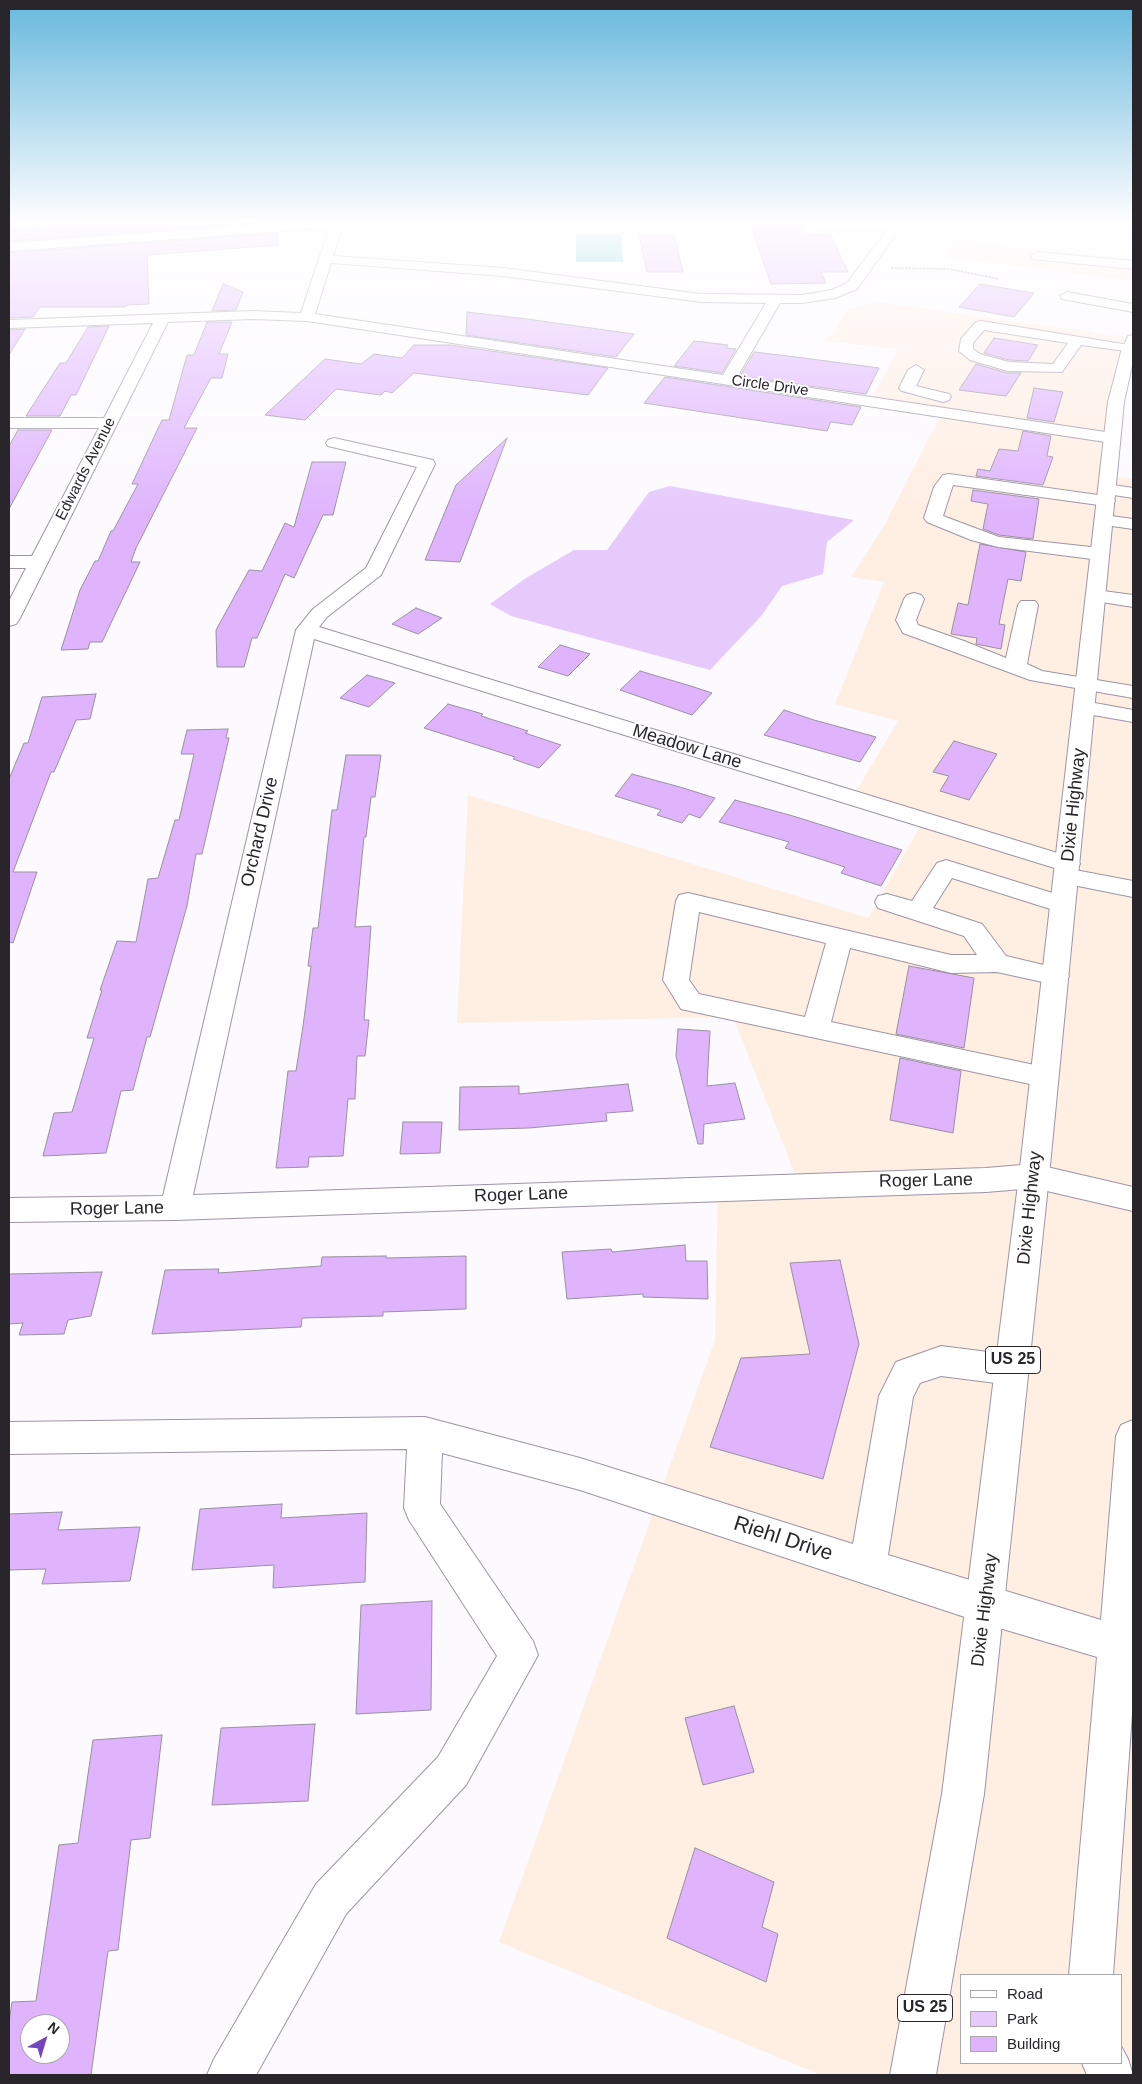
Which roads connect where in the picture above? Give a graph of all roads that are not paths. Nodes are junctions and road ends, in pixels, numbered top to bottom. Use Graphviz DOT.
graph roads {
  1 [pos="105,320"];
  2 [pos="162,320"];
  3 [pos="329,320"];
  4 [pos="763,320"];
  5 [pos="9,324"];
  6 [pos="1077,340"];
  7 [pos="1131,344"];
  8 [pos="916,370"];
  9 [pos="728,380"];
  10 [pos="961,415"];
  11 [pos="9,423"];
  12 [pos="109,423"];
  13 [pos="1112,438"];
  14 [pos="334,443"];
  15 [pos="1133,493"];
  16 [pos="1106,495"];
  17 [pos="1104,520"];
  18 [pos="1133,524"];
  19 [pos="1100,554"];
  20 [pos="9,562"];
  21 [pos="38,562"];
  22 [pos="1096,596"];
  23 [pos="914,599"];
  24 [pos="1133,601"];
  25 [pos="1028,605"];
  26 [pos="9,620"];
  27 [pos="306,630"];
  28 [pos="1016,667"];
  29 [pos="1086,684"];
  30 [pos="1133,692"];
  31 [pos="1084,708"];
  32 [pos="1133,716"];
  33 [pos="1066,881"];
  34 [pos="1133,889"];
  35 [pos="887,902"];
  36 [pos="918,912"];
  37 [pos="840,937"];
  38 [pos="997,964"];
  39 [pos="1056,976"];
  40 [pos="816,1028"];
  41 [pos="1044,1077"];
  42 [pos="1034,1176"];
  43 [pos="1133,1194"];
  44 [pos="175,1208"];
  45 [pos="9,1210"];
  46 [pos="1012,1370"];
  47 [pos="425,1433"];
  48 [pos="1133,1436"];
  49 [pos="9,1438"];
  50 [pos="868,1567"];
  51 [pos="986,1604"];
  52 [pos="1126,1647"];
  53 [pos="1091,1974"];
  54 [pos="1106,2064"];
  55 [pos="230,2075"];
  56 [pos="913,2075"];
  57 [pos="1112,2075"];
  1 -- 5 [label="street, Circle Drive"];
  2 -- 12 [label="street, Edwards Avenue"];
  3 -- 9 [label="street, Circle Drive"];
  4 -- 9 [label="street"];
  6 -- 6 [label="street"];
  6 -- 7 [label="street"];
  7 -- 13 [label="street, Dixie Highway / US 25"];
  8 -- 10 [label="street"];
  9 -- 10 [label="street, Circle Drive"];
  10 -- 13 [label="street, Circle Drive"];
  11 -- 12 [label="street"];
  12 -- 21 [label="street, Edwards Avenue"];
  13 -- 16 [label="street, Dixie Highway / US 25"];
  14 -- 27 [label="street, Orchard Drive"];
  15 -- 16 [label="street"];
  16 -- 17 [label="street, Dixie Highway / US 25"];
  16 -- 19 [label="street"];
  17 -- 18 [label="street"];
  17 -- 19 [label="street, Dixie Highway / US 25"];
  19 -- 22 [label="street, Dixie Highway / US 25"];
  20 -- 21 [label="street"];
  21 -- 26 [label="street, Edwards Avenue"];
  22 -- 24 [label="street"];
  22 -- 29 [label="street, Dixie Highway / US 25"];
  23 -- 28 [label="street"];
  25 -- 28 [label="street"];
  27 -- 33 [label="street, Meadow Lane"];
  27 -- 44 [label="street, Orchard Drive"];
  28 -- 29 [label="street"];
  29 -- 30 [label="street"];
  29 -- 31 [label="street, Dixie Highway / US 25"];
  31 -- 32 [label="street"];
  31 -- 33 [label="street, Dixie Highway / US 25"];
  33 -- 34 [label="street"];
  33 -- 36 [label="street"];
  33 -- 39 [label="street, Dixie Highway / US 25"];
  35 -- 36 [label="street"];
  36 -- 38 [label="street"];
  37 -- 38 [label="street"];
  37 -- 40 [label="street"];
  37 -- 40 [label="street"];
  38 -- 39 [label="street"];
  39 -- 41 [label="street, Dixie Highway / US 25"];
  40 -- 41 [label="street"];
  41 -- 42 [label="street, Dixie Highway / US 25"];
  42 -- 43 [label="street, Roger Lane"];
  42 -- 44 [label="street, Roger Lane"];
  42 -- 46 [label="street, Dixie Highway / US 25"];
  44 -- 45 [label="street, Roger Lane"];
  46 -- 50 [label="street"];
  46 -- 51 [label="street, Dixie Highway / US 25"];
  47 -- 49 [label="street, Riehl Drive"];
  47 -- 50 [label="street, Riehl Drive"];
  47 -- 55 [label="street"];
  48 -- 52 [label="street"];
  50 -- 51 [label="street, Riehl Drive"];
  51 -- 52 [label="street, Riehl Drive"];
  51 -- 56 [label="street, Dixie Highway / US 25"];
  52 -- 53 [label="street"];
  54 -- 57 [label="street"];
}
